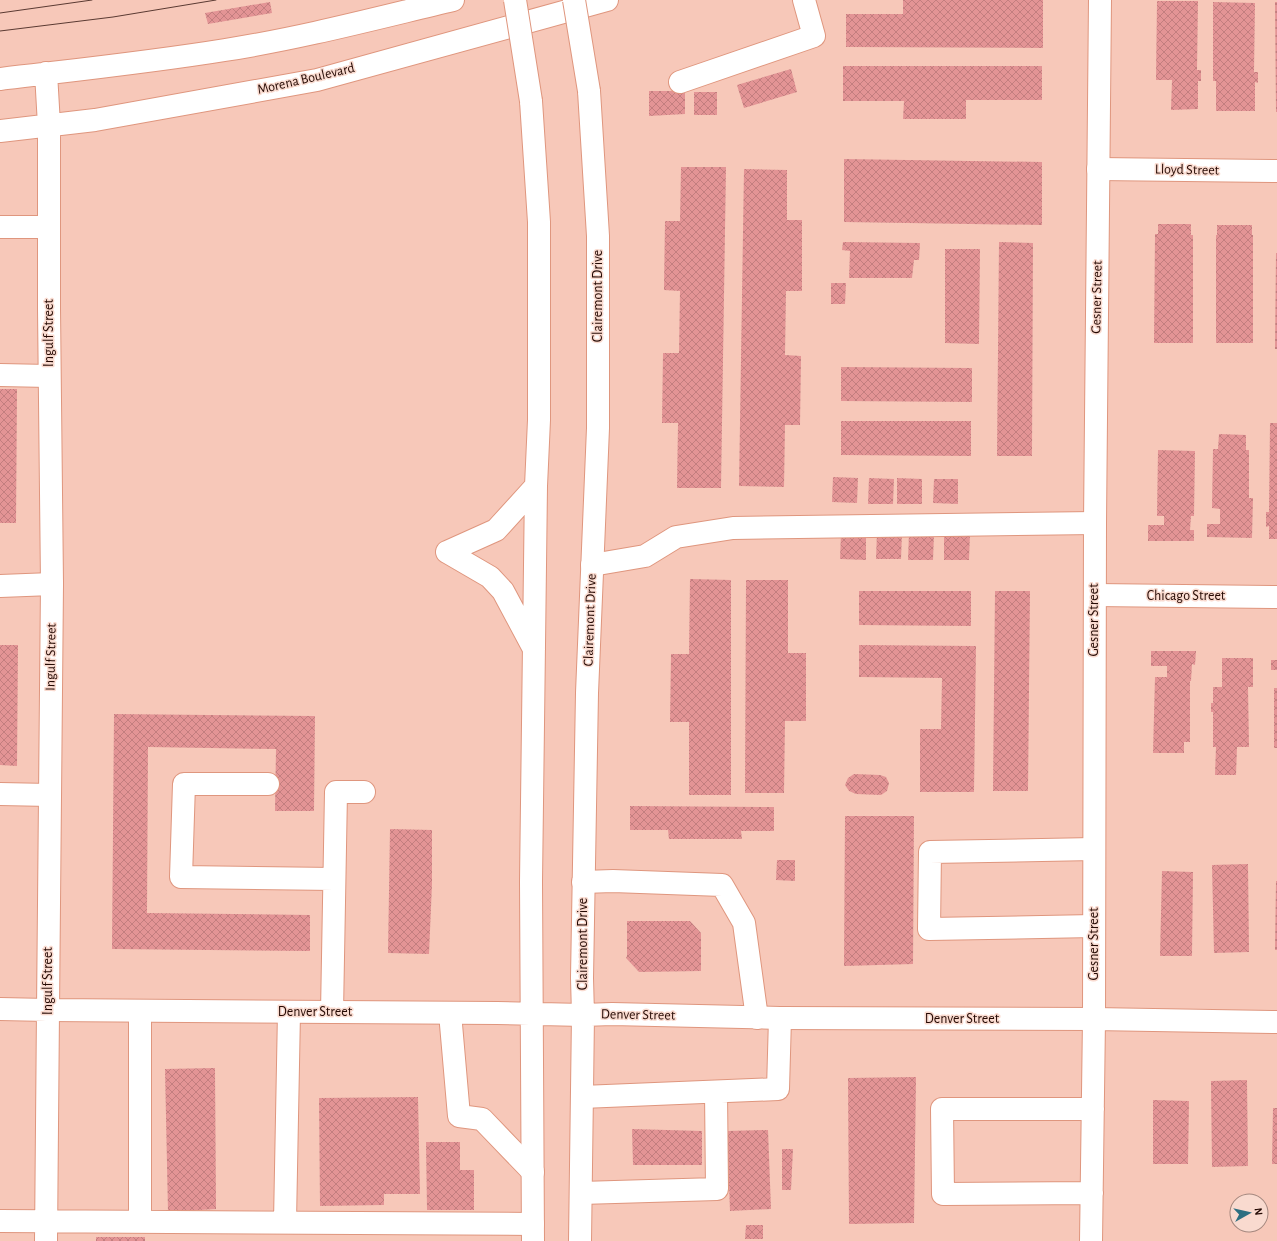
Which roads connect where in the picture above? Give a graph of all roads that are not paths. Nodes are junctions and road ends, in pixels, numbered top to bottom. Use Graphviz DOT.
graph roads {
  1 [pos="453,0"];
  2 [pos="515,0"];
  3 [pos="574,0"];
  4 [pos="607,0"];
  5 [pos="804,0"];
  6 [pos="1100,0"];
  7 [pos="46,73"];
  8 [pos="0,79"];
  9 [pos="680,82"];
  10 [pos="49,125"];
  11 [pos="0,131"];
  12 [pos="1098,169"];
  13 [pos="1277,171"];
  14 [pos="0,226"];
  15 [pos="49,227"];
  16 [pos="0,375"];
  17 [pos="49,376"];
  18 [pos="536,486"];
  19 [pos="1095,523"];
  20 [pos="592,565"];
  21 [pos="52,584"];
  22 [pos="0,586"];
  23 [pos="1094,595"];
  24 [pos="1277,597"];
  25 [pos="535,650"];
  26 [pos="268,784"];
  27 [pos="364,792"];
  28 [pos="0,794"];
  29 [pos="50,795"];
  30 [pos="1094,849"];
  31 [pos="334,878"];
  32 [pos="584,882"];
  33 [pos="1094,926"];
  34 [pos="0,1009"];
  35 [pos="48,1010"];
  36 [pos="140,1011"];
  37 [pos="289,1012"];
  38 [pos="332,1012"];
  39 [pos="450,1013"];
  40 [pos="532,1014"];
  41 [pos="583,1015"];
  42 [pos="757,1018"];
  43 [pos="780,1018"];
  44 [pos="1094,1019"];
  45 [pos="1277,1022"];
  46 [pos="716,1092"];
  47 [pos="582,1097"];
  48 [pos="1093,1109"];
  49 [pos="532,1172"];
  50 [pos="581,1193"];
  51 [pos="1092,1193"];
  52 [pos="0,1221"];
  53 [pos="140,1222"];
  54 [pos="285,1222"];
  55 [pos="46,1232"];
  56 [pos="362,1232"];
  57 [pos="533,1233"];
  58 [pos="580,1241"];
  59 [pos="1091,1241"];
  1 -- 7 [label="main road"];
  2 -- 18 [label="main road, bridge"];
  3 -- 20 [label="main road, Clairemont Drive, bridge"];
  4 -- 10 [label="main road, Morena Boulevard"];
  5 -- 9 [label="main road"];
  6 -- 12 [label="main road, Gesner Street"];
  7 -- 8 [label="main road"];
  7 -- 10 [label="main road, Ingulf Street"];
  10 -- 11 [label="main road, Morena Boulevard"];
  10 -- 15 [label="main road, Ingulf Street"];
  12 -- 13 [label="main road, Lloyd Street"];
  12 -- 19 [label="main road, Gesner Street"];
  14 -- 15 [label="main road"];
  15 -- 17 [label="main road, Ingulf Street"];
  16 -- 17 [label="main road"];
  17 -- 21 [label="main road, Ingulf Street"];
  18 -- 25 [label="main road"];
  18 -- 25 [label="main road"];
  19 -- 20 [label="main road"];
  19 -- 23 [label="main road, Gesner Street"];
  20 -- 32 [label="main road, Clairemont Drive"];
  21 -- 22 [label="main road"];
  21 -- 29 [label="main road, Ingulf Street"];
  23 -- 24 [label="main road, Chicago Street"];
  23 -- 30 [label="main road, Gesner Street"];
  25 -- 40 [label="main road"];
  26 -- 31 [label="main road"];
  27 -- 31 [label="main road"];
  28 -- 29 [label="main road"];
  29 -- 35 [label="main road, Ingulf Street"];
  30 -- 33 [label="main road, Gesner Street"];
  30 -- 33 [label="main road"];
  31 -- 38 [label="main road"];
  32 -- 41 [label="main road, Clairemont Drive"];
  32 -- 42 [label="main road"];
  33 -- 44 [label="main road, Gesner Street"];
  34 -- 35 [label="main road, Denver Street"];
  35 -- 36 [label="main road, Denver Street"];
  35 -- 55 [label="main road, Ingulf Street"];
  36 -- 37 [label="main road, Denver Street"];
  36 -- 53 [label="main road"];
  37 -- 38 [label="main road, Denver Street"];
  37 -- 54 [label="main road"];
  38 -- 39 [label="main road, Denver Street"];
  39 -- 40 [label="main road, Denver Street"];
  39 -- 49 [label="main road"];
  40 -- 41 [label="main road, Denver Street"];
  40 -- 49 [label="main road"];
  41 -- 42 [label="main road, Denver Street"];
  41 -- 47 [label="main road, Clairemont Drive"];
  42 -- 43 [label="main road, Denver Street"];
  43 -- 44 [label="main road, Denver Street"];
  43 -- 46 [label="main road"];
  44 -- 45 [label="main road, Denver Street"];
  44 -- 48 [label="main road, Gesner Street"];
  46 -- 47 [label="main road"];
  46 -- 50 [label="main road"];
  47 -- 50 [label="main road, Clairemont Drive"];
  48 -- 51 [label="main road, Gesner Street"];
  48 -- 51 [label="main road"];
  49 -- 57 [label="main road"];
  50 -- 58 [label="main road, Clairemont Drive"];
  51 -- 59 [label="main road, Gesner Street"];
  52 -- 55 [label="main road"];
  53 -- 54 [label="main road"];
  53 -- 55 [label="main road"];
  54 -- 56 [label="main road"];
  56 -- 57 [label="main road"];
}
